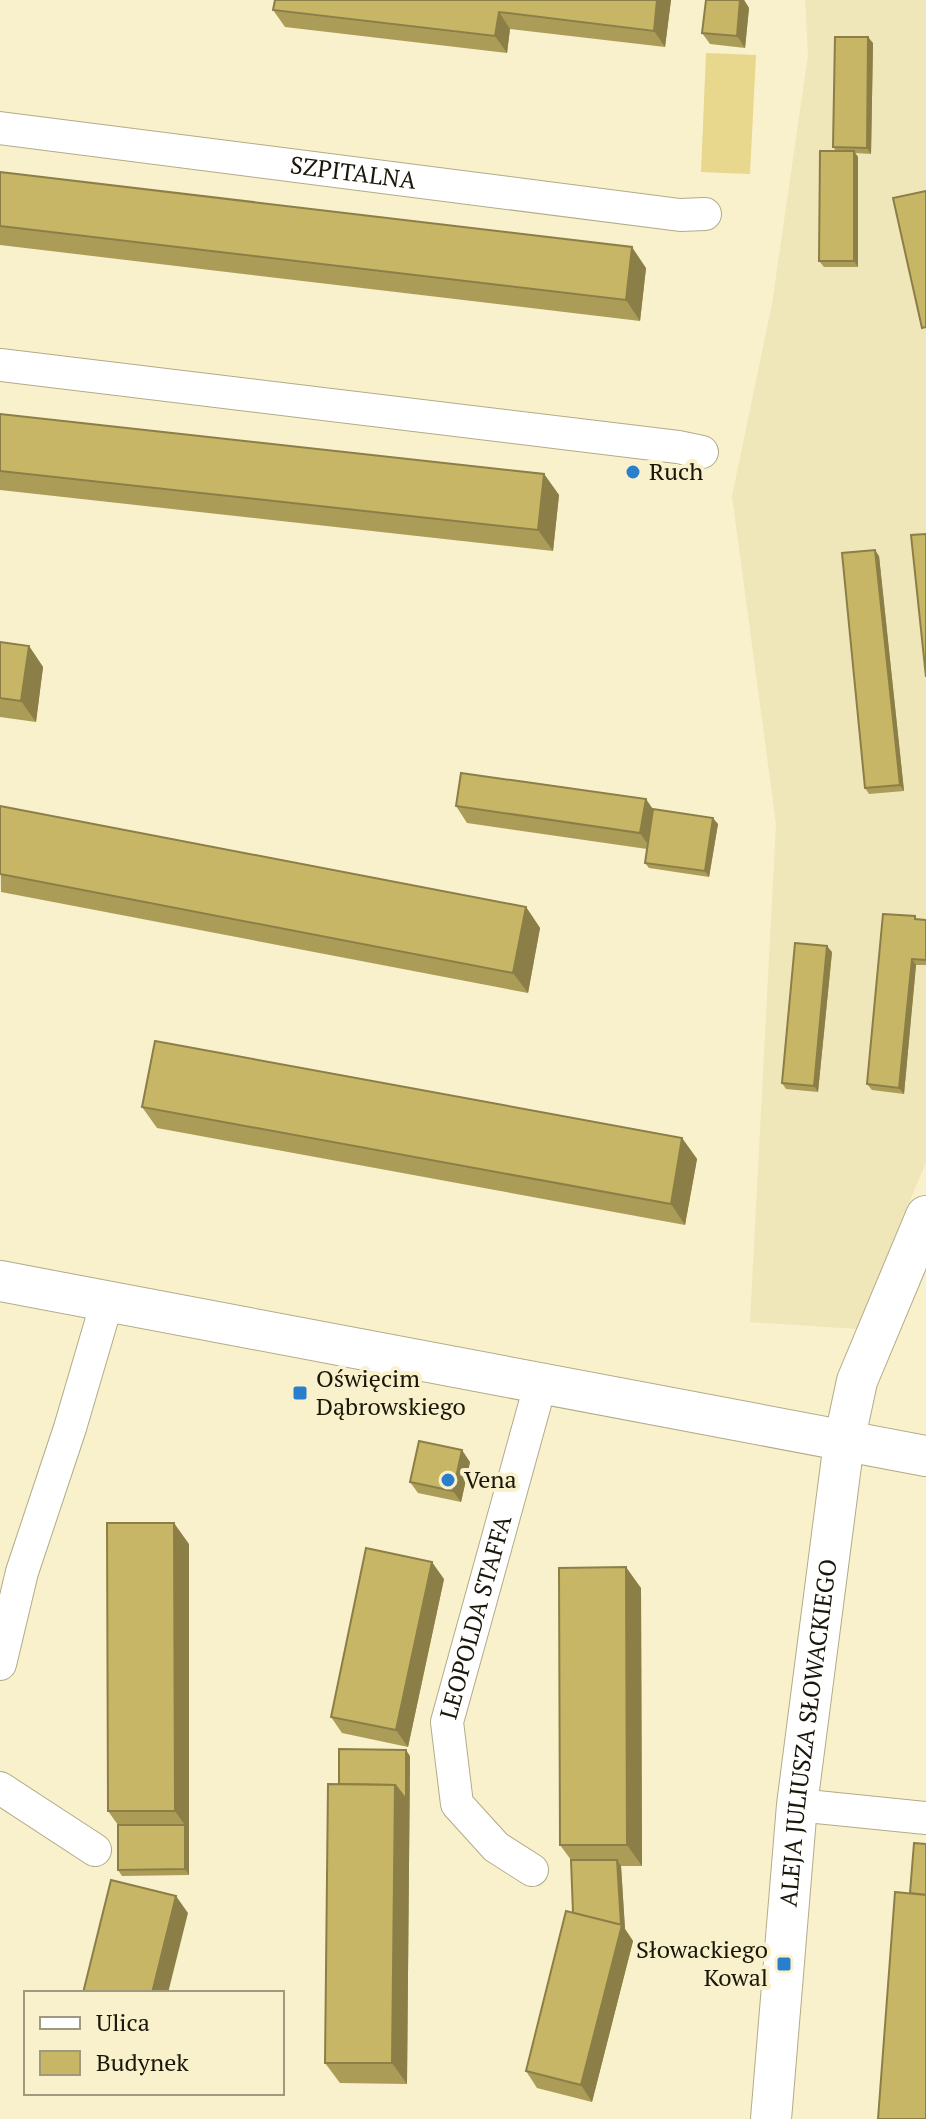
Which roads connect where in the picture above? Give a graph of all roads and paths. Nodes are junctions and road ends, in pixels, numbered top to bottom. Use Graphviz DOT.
graph roads {
  1 [pos="0,128"];
  2 [pos="705,214"];
  3 [pos="0,365"];
  4 [pos="702,452"];
  5 [pos="926,1216"];
  6 [pos="0,1281"];
  7 [pos="107,1302"];
  8 [pos="541,1382"];
  9 [pos="844,1442"];
  10 [pos="926,1456"];
  11 [pos="0,1664"];
  12 [pos="0,1788"];
  13 [pos="797,1805"];
  14 [pos="926,1818"];
  15 [pos="95,1850"];
  16 [pos="532,1870"];
  17 [pos="771,2119"];
  1 -- 2 [label="street, SZPITALNA"];
  3 -- 4 [label="street"];
  5 -- 9 [label="street, ALEJA JULIUSZA SŁOWACKIEGO"];
  6 -- 7 [label="street"];
  7 -- 8 [label="street"];
  7 -- 11 [label="street"];
  8 -- 9 [label="street"];
  8 -- 16 [label="street, LEOPOLDA STAFFA"];
  9 -- 10 [label="street"];
  9 -- 13 [label="street, ALEJA JULIUSZA SŁOWACKIEGO"];
  12 -- 15 [label="street"];
  13 -- 14 [label="street"];
  13 -- 17 [label="street, ALEJA JULIUSZA SŁOWACKIEGO"];
}
